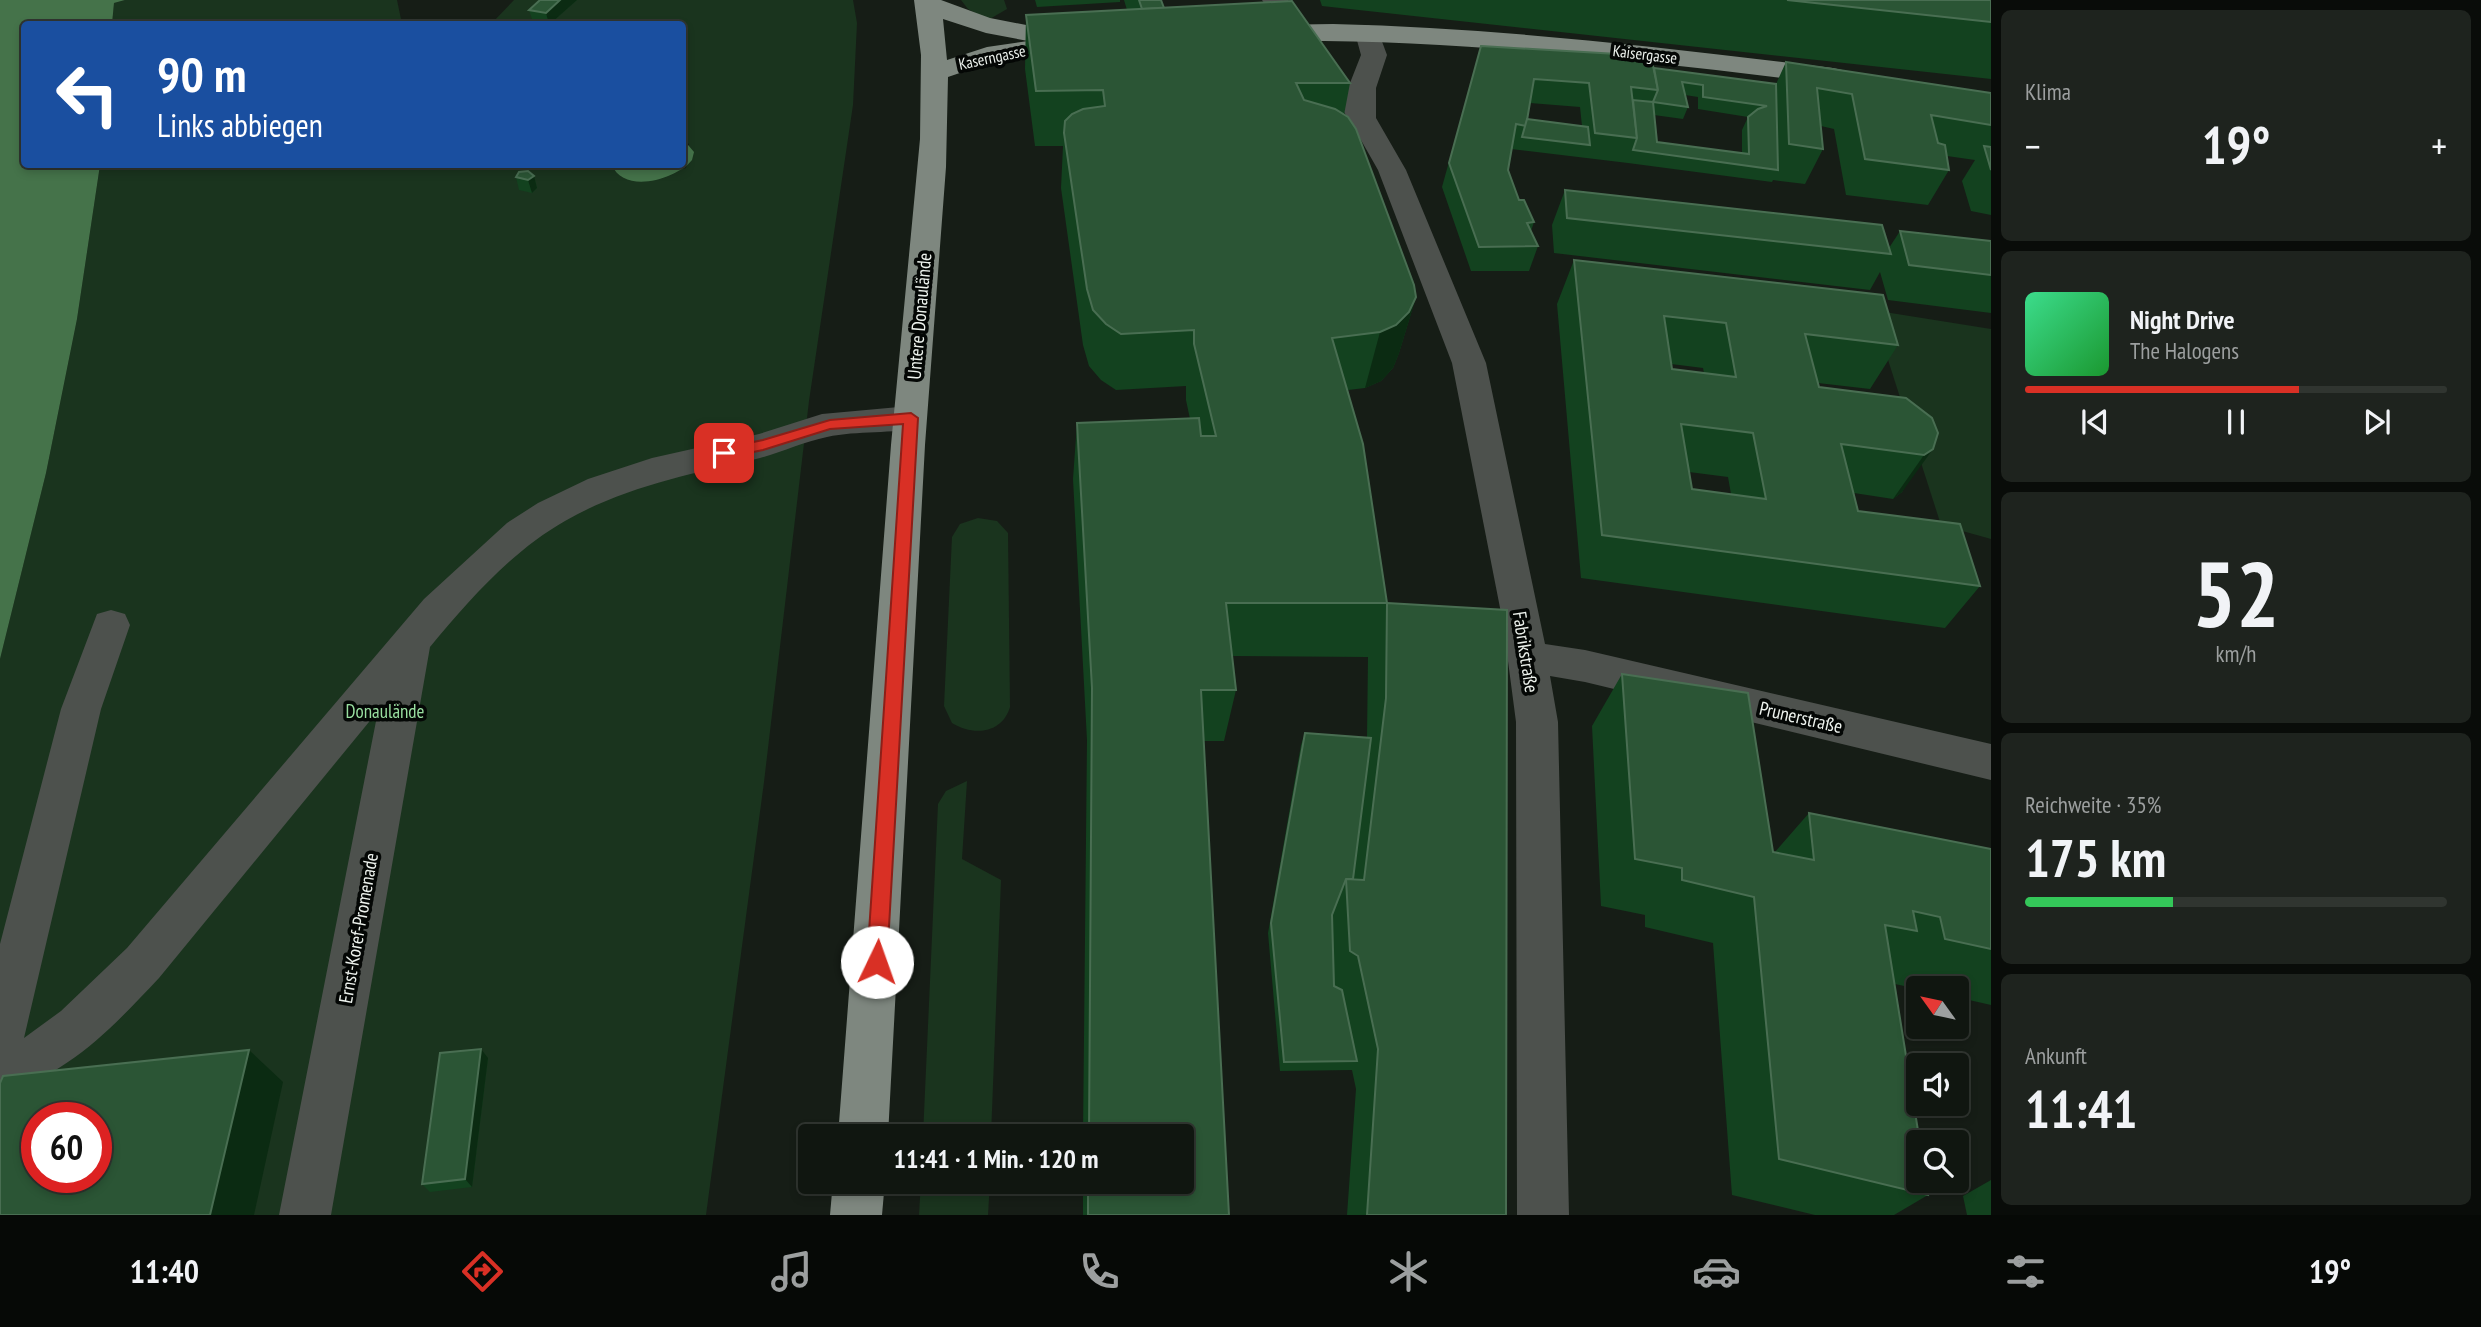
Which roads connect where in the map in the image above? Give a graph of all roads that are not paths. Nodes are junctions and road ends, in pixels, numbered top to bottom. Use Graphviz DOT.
graph roads {
  1 [pos="1275,0"];
  2 [pos="927,1"];
  3 [pos="1297,32"];
  4 [pos="1368,33"];
  5 [pos="1243,34"];
  6 [pos="934,73"];
  7 [pos="1855,88"];
  8 [pos="1362,117"];
  9 [pos="911,418"];
  10 [pos="111,625"];
  11 [pos="411,641"];
  12 [pos="1528,657"];
  13 [pos="1991,762"];
  14 [pos="0,1037"];
  15 [pos="0,1071"];
  16 [pos="864,1124"];
  17 [pos="858,1194"];
  18 [pos="305,1215"];
  19 [pos="856,1215"];
  20 [pos="1542,1215"];
  1 -- 3 [label="street, Fabrikstraße"];
  2 -- 6 [label="main road, Untere Donaulände"];
  2 -- 6 [label="main road, Kaserngasse"];
  3 -- 4 [label="main road, Kaisergasse"];
  3 -- 5 [label="main road"];
  3 -- 8 [label="street, Fabrikstraße"];
  4 -- 7 [label="main road, Kaisergasse"];
  4 -- 8 [label="street"];
  6 -- 9 [label="main road, Untere Donaulände"];
  8 -- 12 [label="street, Fabrikstraße"];
  9 -- 11 [label="street"];
  9 -- 16 [label="main road, Untere Donaulände"];
  10 -- 14 [label="street"];
  11 -- 15 [label="street"];
  11 -- 18 [label="street, Ernst-Koref-Promenade"];
  12 -- 13 [label="street, Prunerstraße"];
  12 -- 20 [label="street, Fabrikstraße"];
  17 -- 19 [label="main road"];
}
